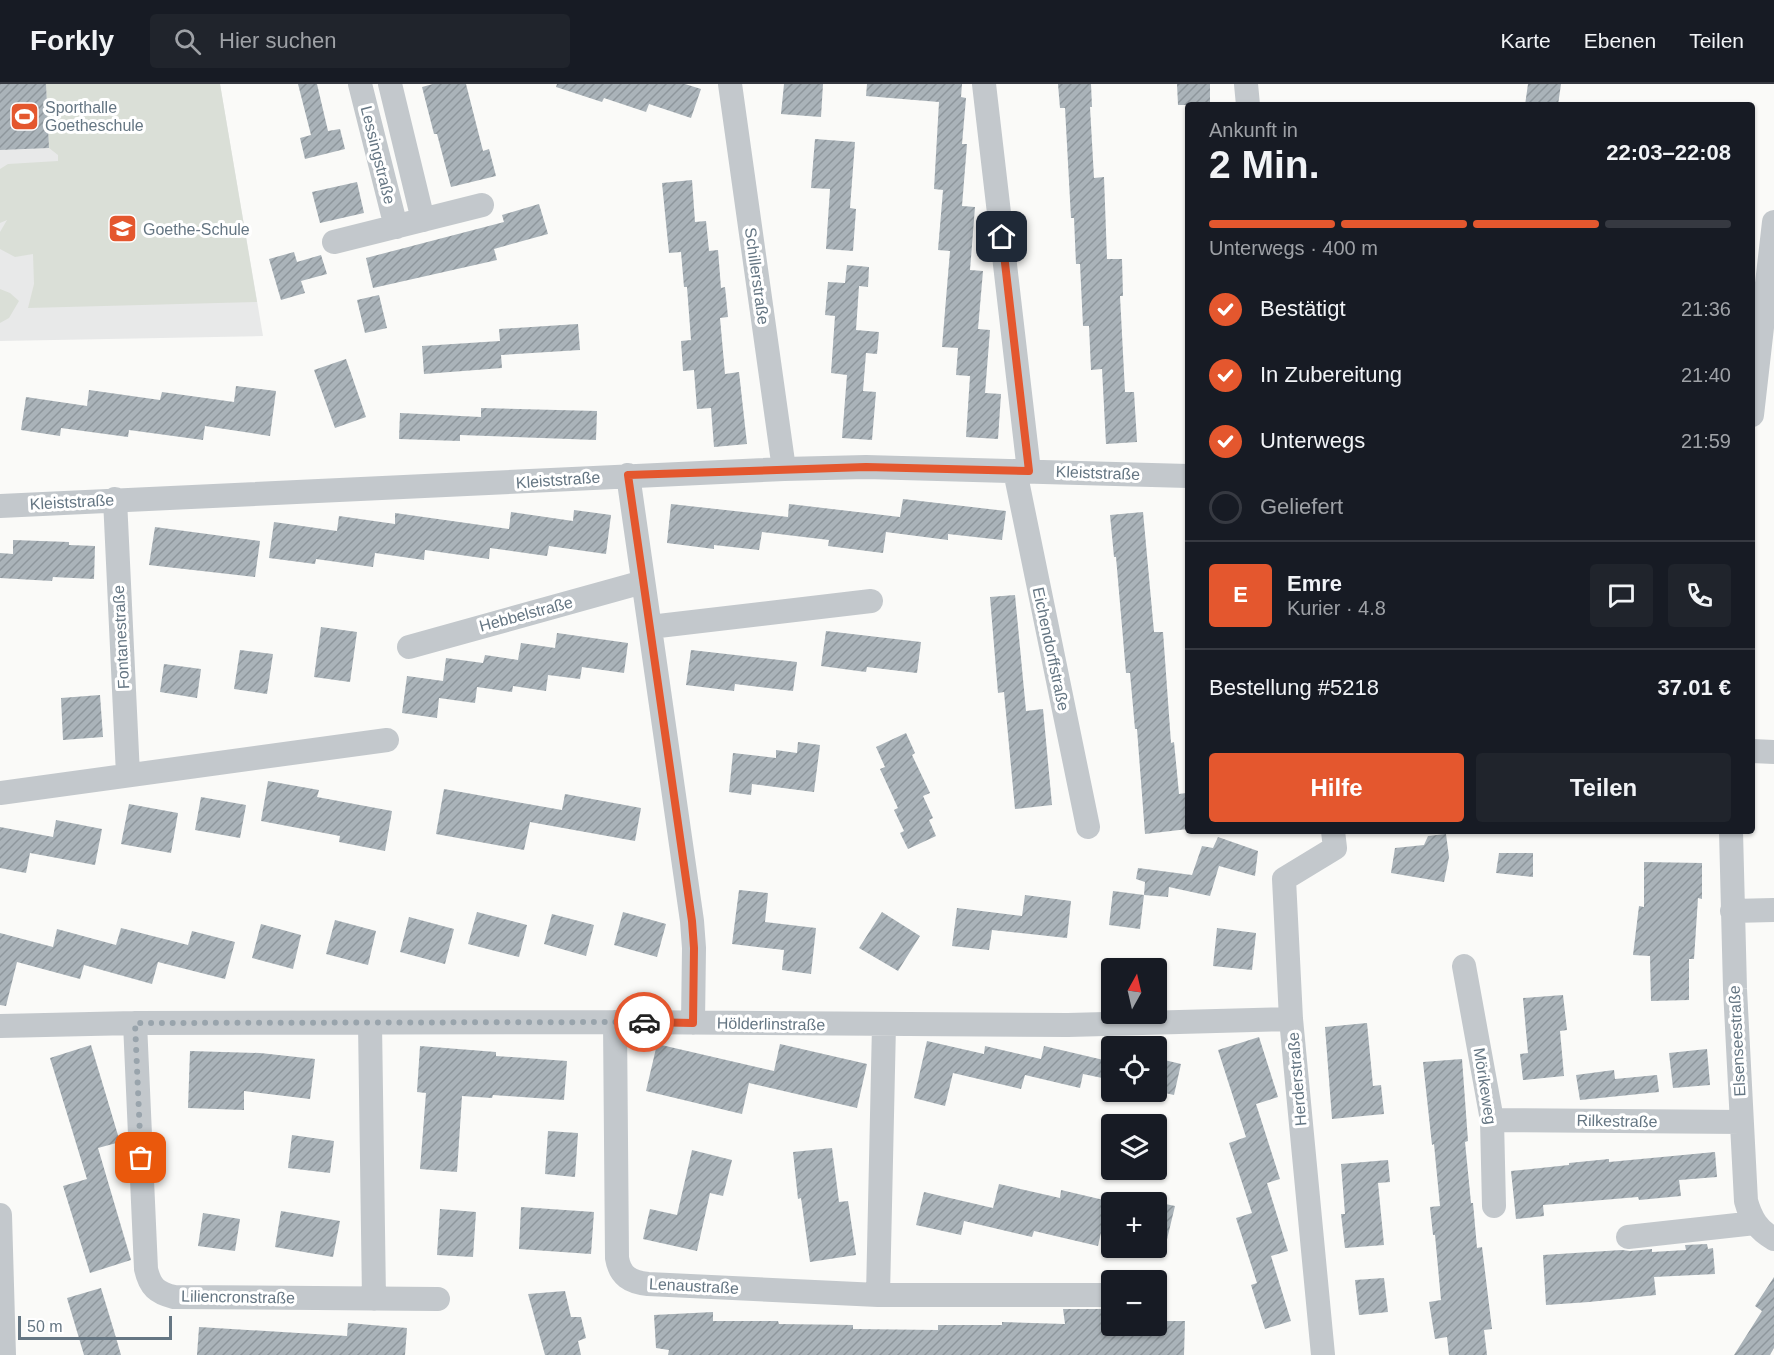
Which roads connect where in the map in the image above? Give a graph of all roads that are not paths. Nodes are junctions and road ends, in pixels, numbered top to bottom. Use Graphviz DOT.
graph roads {
  1 [pos="360,84"];
  2 [pos="390,84"];
  3 [pos="730,84"];
  4 [pos="984,84"];
  5 [pos="1246,84"];
  6 [pos="1248,102"];
  7 [pos="482,206"];
  8 [pos="423,220"];
  9 [pos="1774,222"];
  10 [pos="396,227"];
  11 [pos="334,242"];
  12 [pos="1759,285"];
  13 [pos="1755,359"];
  14 [pos="784,469"];
  15 [pos="1022,471"];
  16 [pos="628,475"];
  17 [pos="1185,476"];
  18 [pos="115,499"];
  19 [pos="0,506"];
  20 [pos="644,582"];
  21 [pos="871,601"];
  22 [pos="650,627"];
  23 [pos="409,647"];
  24 [pos="387,740"];
  25 [pos="1755,751"];
  26 [pos="1774,752"];
  27 [pos="128,775"];
  28 [pos="0,793"];
  29 [pos="1088,827"];
  30 [pos="1333,834"];
  31 [pos="1731,834"];
  32 [pos="1774,910"];
  33 [pos="1732,911"];
  34 [pos="1464,966"];
  35 [pos="1291,1019"];
  36 [pos="615,1022"];
  37 [pos="135,1023"];
  38 [pos="370,1023"];
  39 [pos="693,1023"];
  40 [pos="884,1025"];
  41 [pos="0,1026"];
  42 [pos="1492,1120"];
  43 [pos="1742,1122"];
  44 [pos="1494,1206"];
  45 [pos="0,1215"];
  46 [pos="1755,1223"];
  47 [pos="1628,1237"];
  48 [pos="1774,1239"];
  49 [pos="878,1294"];
  50 [pos="1101,1295"];
  51 [pos="374,1299"];
  52 [pos="438,1299"];
  53 [pos="4,1355"];
  54 [pos="1323,1355"];
  1 -- 10 [label="street, Lessingstraße"];
  2 -- 8 [label="street, Lessingstraße"];
  3 -- 14 [label="street, Schillerstraße"];
  4 -- 15 [label="street, Eichendorffstraße"];
  5 -- 6 [label="street"];
  7 -- 8 [label="street, Lessingstraße"];
  8 -- 10 [label="street, Lessingstraße"];
  9 -- 12 [label="street"];
  10 -- 11 [label="street, Lessingstraße"];
  12 -- 13 [label="street"];
  14 -- 15 [label="street, Kleiststraße"];
  14 -- 16 [label="street, Kleiststraße"];
  15 -- 17 [label="street, Kleiststraße"];
  15 -- 29 [label="street, Eichendorffstraße"];
  16 -- 18 [label="street, Kleiststraße"];
  16 -- 20 [label="street"];
  18 -- 19 [label="street, Kleiststraße"];
  18 -- 27 [label="street, Fontanestraße"];
  20 -- 22 [label="street"];
  20 -- 23 [label="street, Hebbelstraße"];
  21 -- 22 [label="street"];
  22 -- 39 [label="street"];
  24 -- 27 [label="street"];
  25 -- 26 [label="street"];
  27 -- 28 [label="street"];
  30 -- 35 [label="street, Herderstraße"];
  31 -- 33 [label="street, Elsenseestraße"];
  32 -- 33 [label="street"];
  33 -- 43 [label="street, Elsenseestraße"];
  34 -- 42 [label="street, Mörikeweg"];
  35 -- 40 [label="street, Hölderlinstraße"];
  35 -- 54 [label="street, Herderstraße"];
  36 -- 38 [label="street, Hölderlinstraße"];
  36 -- 39 [label="street, Hölderlinstraße"];
  36 -- 49 [label="street, Lenaustraße"];
  37 -- 38 [label="street, Hölderlinstraße"];
  37 -- 41 [label="street, Hölderlinstraße"];
  37 -- 51 [label="street, Liliencronstraße"];
  38 -- 51 [label="street"];
  39 -- 40 [label="street, Hölderlinstraße"];
  40 -- 49 [label="street"];
  42 -- 43 [label="street, Rilkestraße"];
  42 -- 44 [label="street, Mörikeweg"];
  43 -- 46 [label="street, Elsenseestraße"];
  45 -- 53 [label="street"];
  46 -- 47 [label="street"];
  46 -- 48 [label="street"];
  49 -- 50 [label="street, Lenaustraße"];
  51 -- 52 [label="street, Liliencronstraße"];
}
